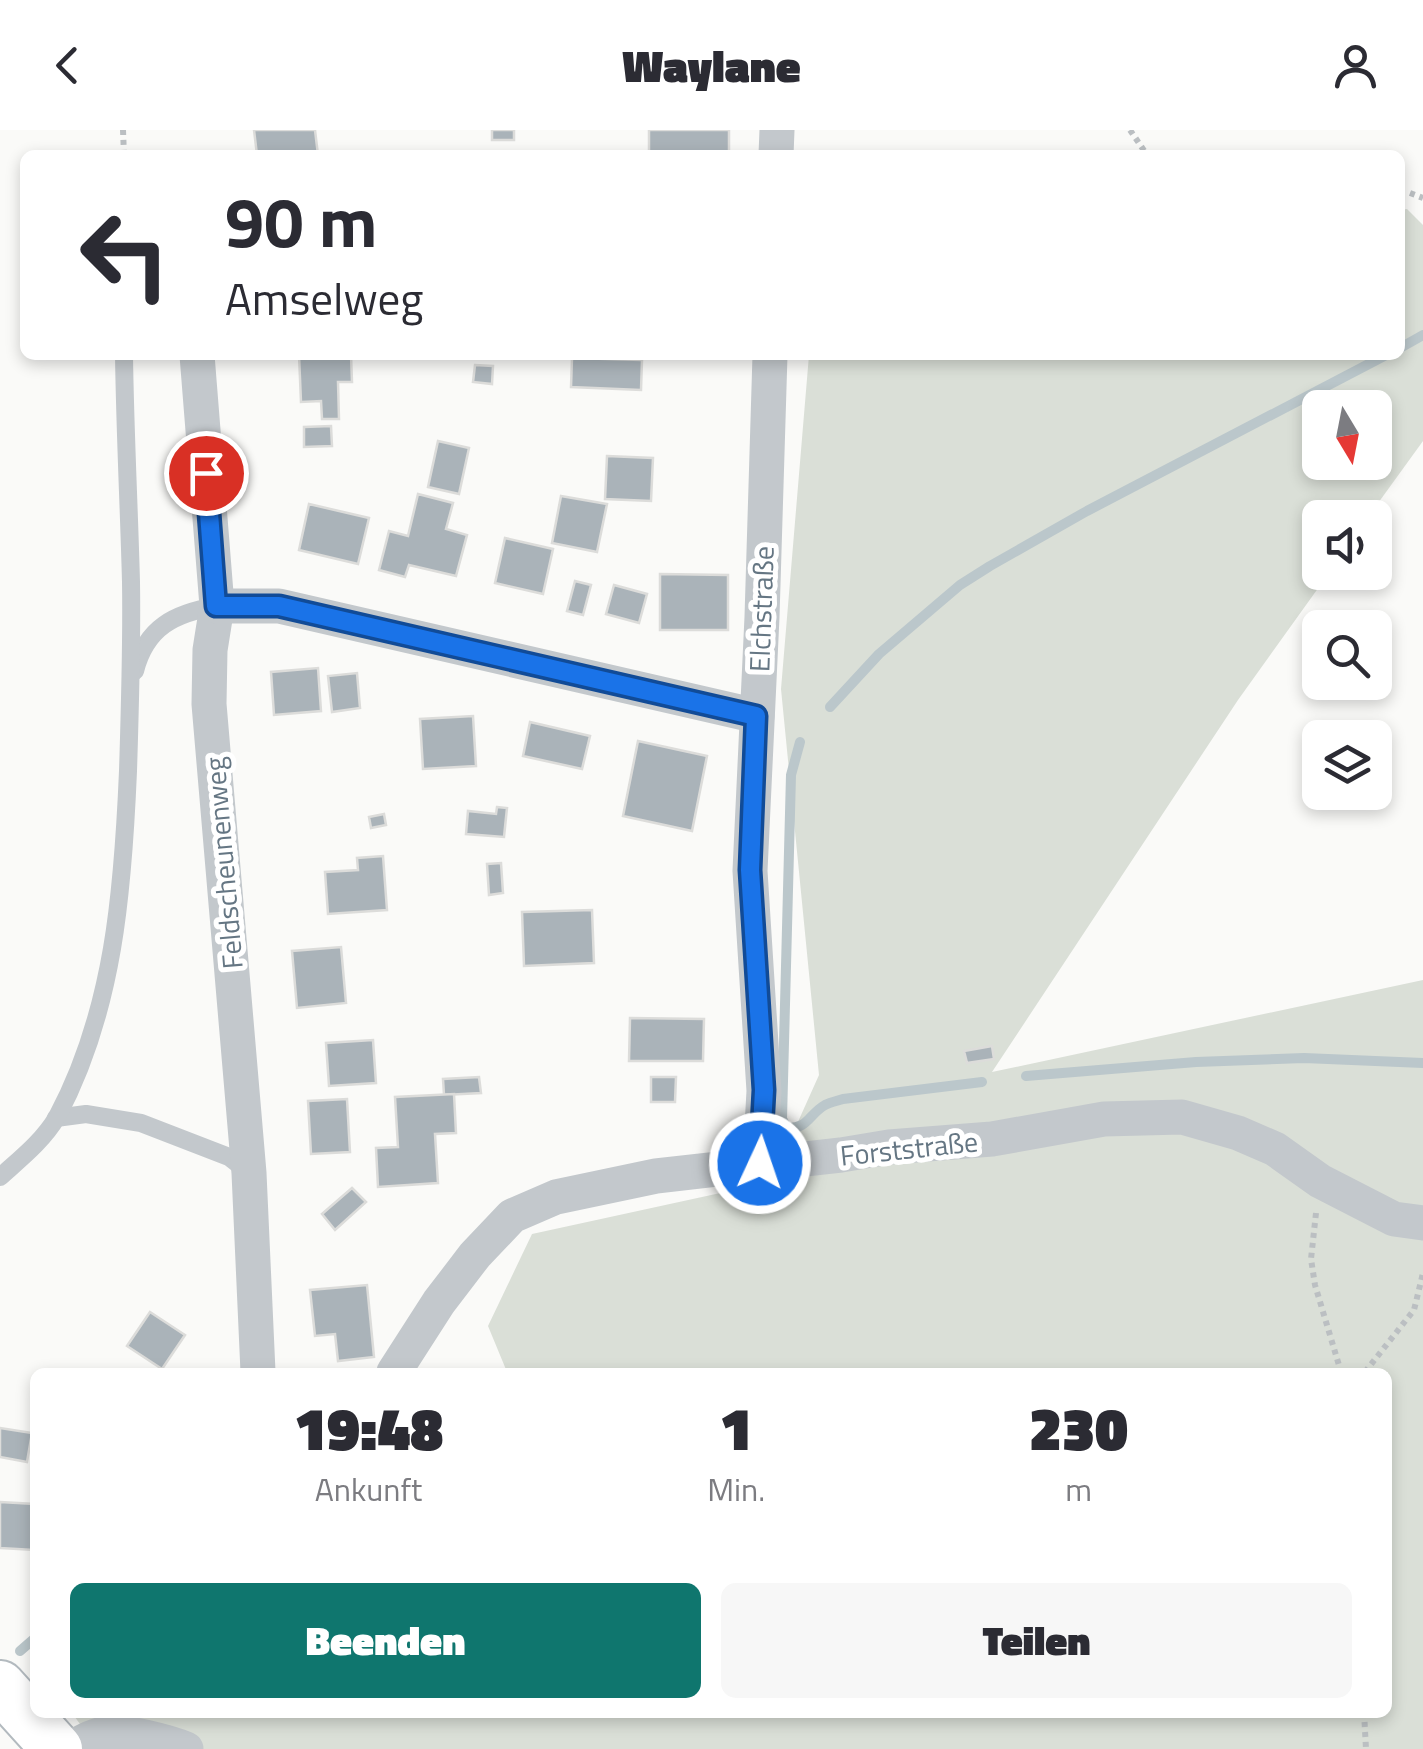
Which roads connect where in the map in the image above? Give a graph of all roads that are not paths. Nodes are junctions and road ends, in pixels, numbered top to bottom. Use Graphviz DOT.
graph roads {
  1 [pos="124,360"];
  2 [pos="197,360"];
  3 [pos="770,360"];
  4 [pos="216,606"];
  5 [pos="131,686"];
  6 [pos="756,716"];
  7 [pos="56,1118"];
  8 [pos="760,1163"];
  9 [pos="249,1172"];
  10 [pos="0,1177"];
  11 [pos="1423,1223"];
  12 [pos="258,1368"];
  13 [pos="397,1368"];
  14 [pos="34,1718"];
  15 [pos="56,1749"];
  16 [pos="70,1749"];
  17 [pos="186,1749"];
  1 -- 5 [label="lane"];
  2 -- 4 [label="street, Feldscheunenweg"];
  3 -- 6 [label="street, Elchstraße"];
  4 -- 5 [label="lane"];
  4 -- 6 [label="street"];
  4 -- 9 [label="street, Feldscheunenweg"];
  5 -- 7 [label="lane"];
  6 -- 8 [label="street, Elchstraße"];
  7 -- 9 [label="lane"];
  7 -- 10 [label="lane"];
  8 -- 11 [label="street, Forststraße"];
  8 -- 13 [label="street, Forststraße"];
  9 -- 12 [label="street, Feldscheunenweg"];
  14 -- 15 [label="main road"];
  16 -- 17 [label="street"];
}
